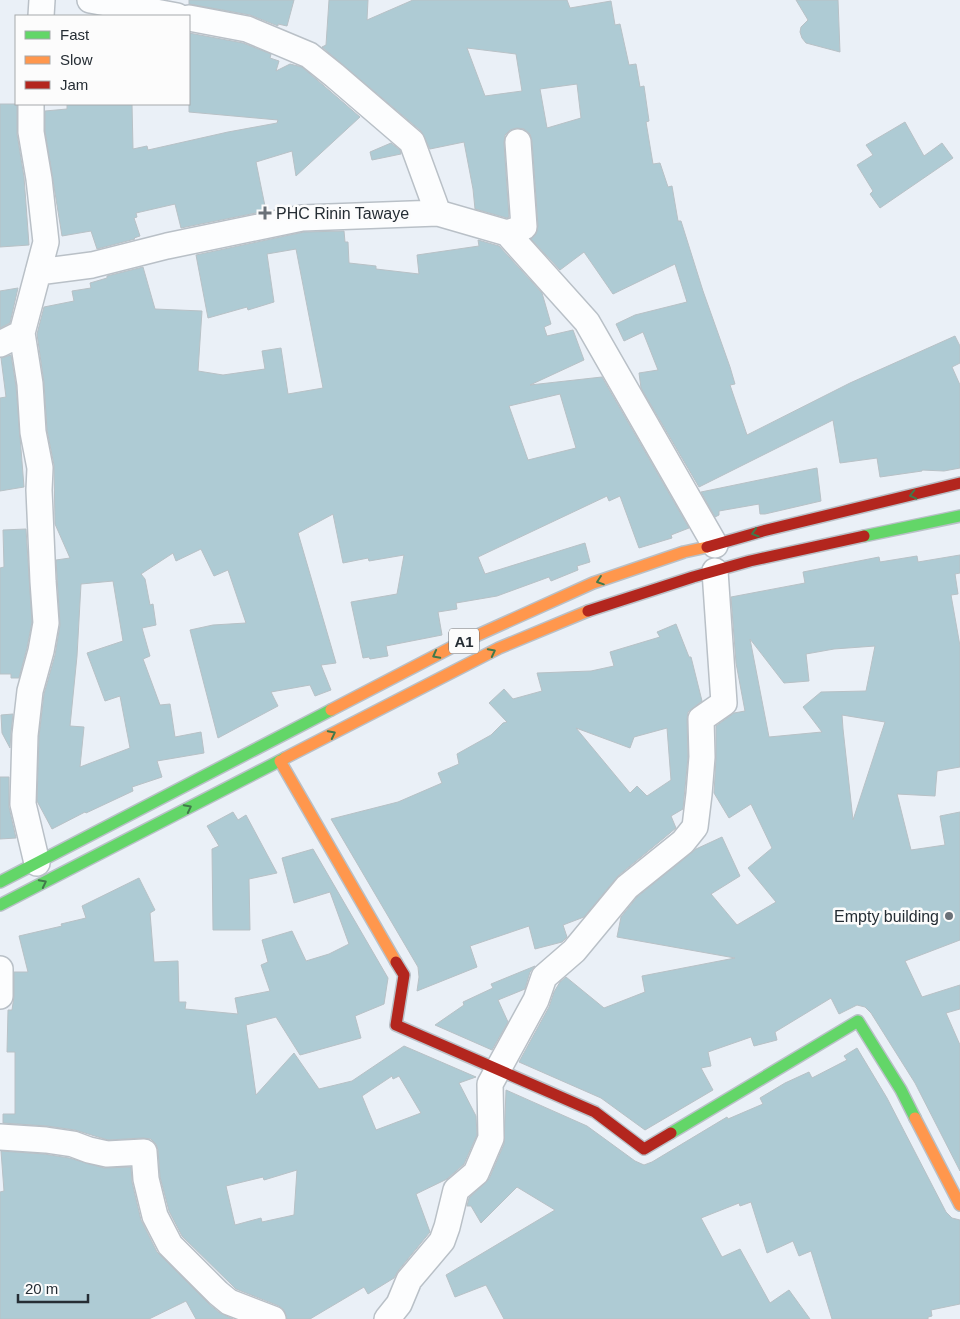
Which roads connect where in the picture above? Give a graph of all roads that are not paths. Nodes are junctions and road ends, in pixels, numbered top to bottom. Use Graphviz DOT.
graph roads {
  1 [pos="42,0"];
  2 [pos="90,0"];
  3 [pos="41,15"];
  4 [pos="172,15"];
  5 [pos="190,18"];
  6 [pos="31,105"];
  7 [pos="518,142"];
  8 [pos="438,213"];
  9 [pos="507,233"];
  10 [pos="38,272"];
  11 [pos="22,334"];
  12 [pos="0,344"];
  13 [pos="960,483"];
  14 [pos="960,516"];
  15 [pos="715,546"];
  16 [pos="715,571"];
  17 [pos="280,761"];
  18 [pos="37,863"];
  19 [pos="0,882"];
  20 [pos="0,905"];
  21 [pos="0,968"];
  22 [pos="0,996"];
  23 [pos="0,1137"];
  24 [pos="960,1205"];
  25 [pos="273,1319"];
  26 [pos="386,1319"];
  1 -- 3 [label="street"];
  2 -- 4 [label="street"];
  5 -- 8 [label="street"];
  6 -- 10 [label="street"];
  7 -- 9 [label="street"];
  8 -- 9 [label="street"];
  8 -- 10 [label="street"];
  9 -- 15 [label="street"];
  10 -- 11 [label="street"];
  11 -- 12 [label="street"];
  11 -- 18 [label="street"];
  13 -- 15 [label="main road, A1, one-way"];
  14 -- 16 [label="main road, A1"];
  15 -- 18 [label="main road, A1, one-way"];
  17 -- 16 [label="main road, A1, one-way"];
  16 -- 26 [label="street"];
  20 -- 17 [label="main road, A1, one-way"];
  17 -- 24 [label="main road"];
  18 -- 19 [label="main road, A1"];
  21 -- 22 [label="street"];
  23 -- 25 [label="street"];
}
